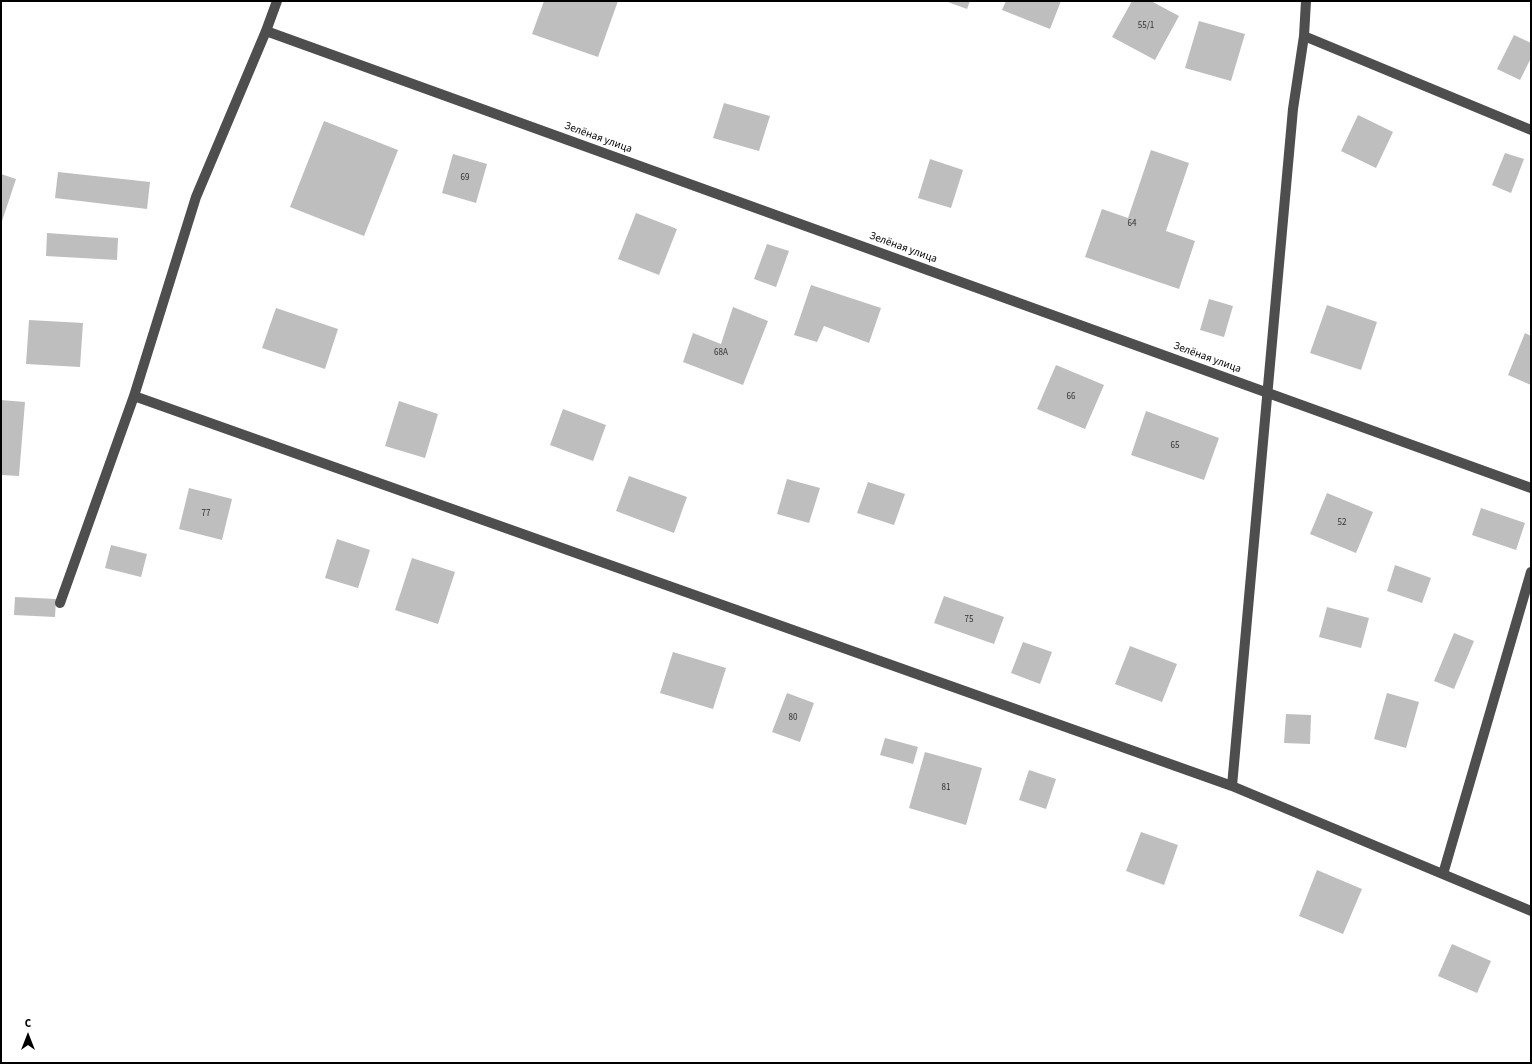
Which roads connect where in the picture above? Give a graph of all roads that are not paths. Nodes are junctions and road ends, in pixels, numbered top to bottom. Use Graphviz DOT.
graph roads {
  1 [pos="277,1"];
  2 [pos="1306,1"];
  3 [pos="266,31"];
  4 [pos="1304,36"];
  5 [pos="1531,130"];
  6 [pos="1267,392"];
  7 [pos="134,396"];
  8 [pos="1531,488"];
  9 [pos="1531,572"];
  10 [pos="60,603"];
  11 [pos="1232,786"];
  12 [pos="1442,874"];
  13 [pos="1531,911"];
  1 -- 3 [label="street"];
  2 -- 4 [label="street"];
  3 -- 6 [label="street, Зелёная улица"];
  3 -- 7 [label="street"];
  4 -- 5 [label="street"];
  4 -- 6 [label="street"];
  6 -- 8 [label="street, Зелёная улица"];
  6 -- 11 [label="street"];
  7 -- 10 [label="street"];
  7 -- 11 [label="street"];
  9 -- 12 [label="street"];
  11 -- 12 [label="street"];
  12 -- 13 [label="street"];
}
